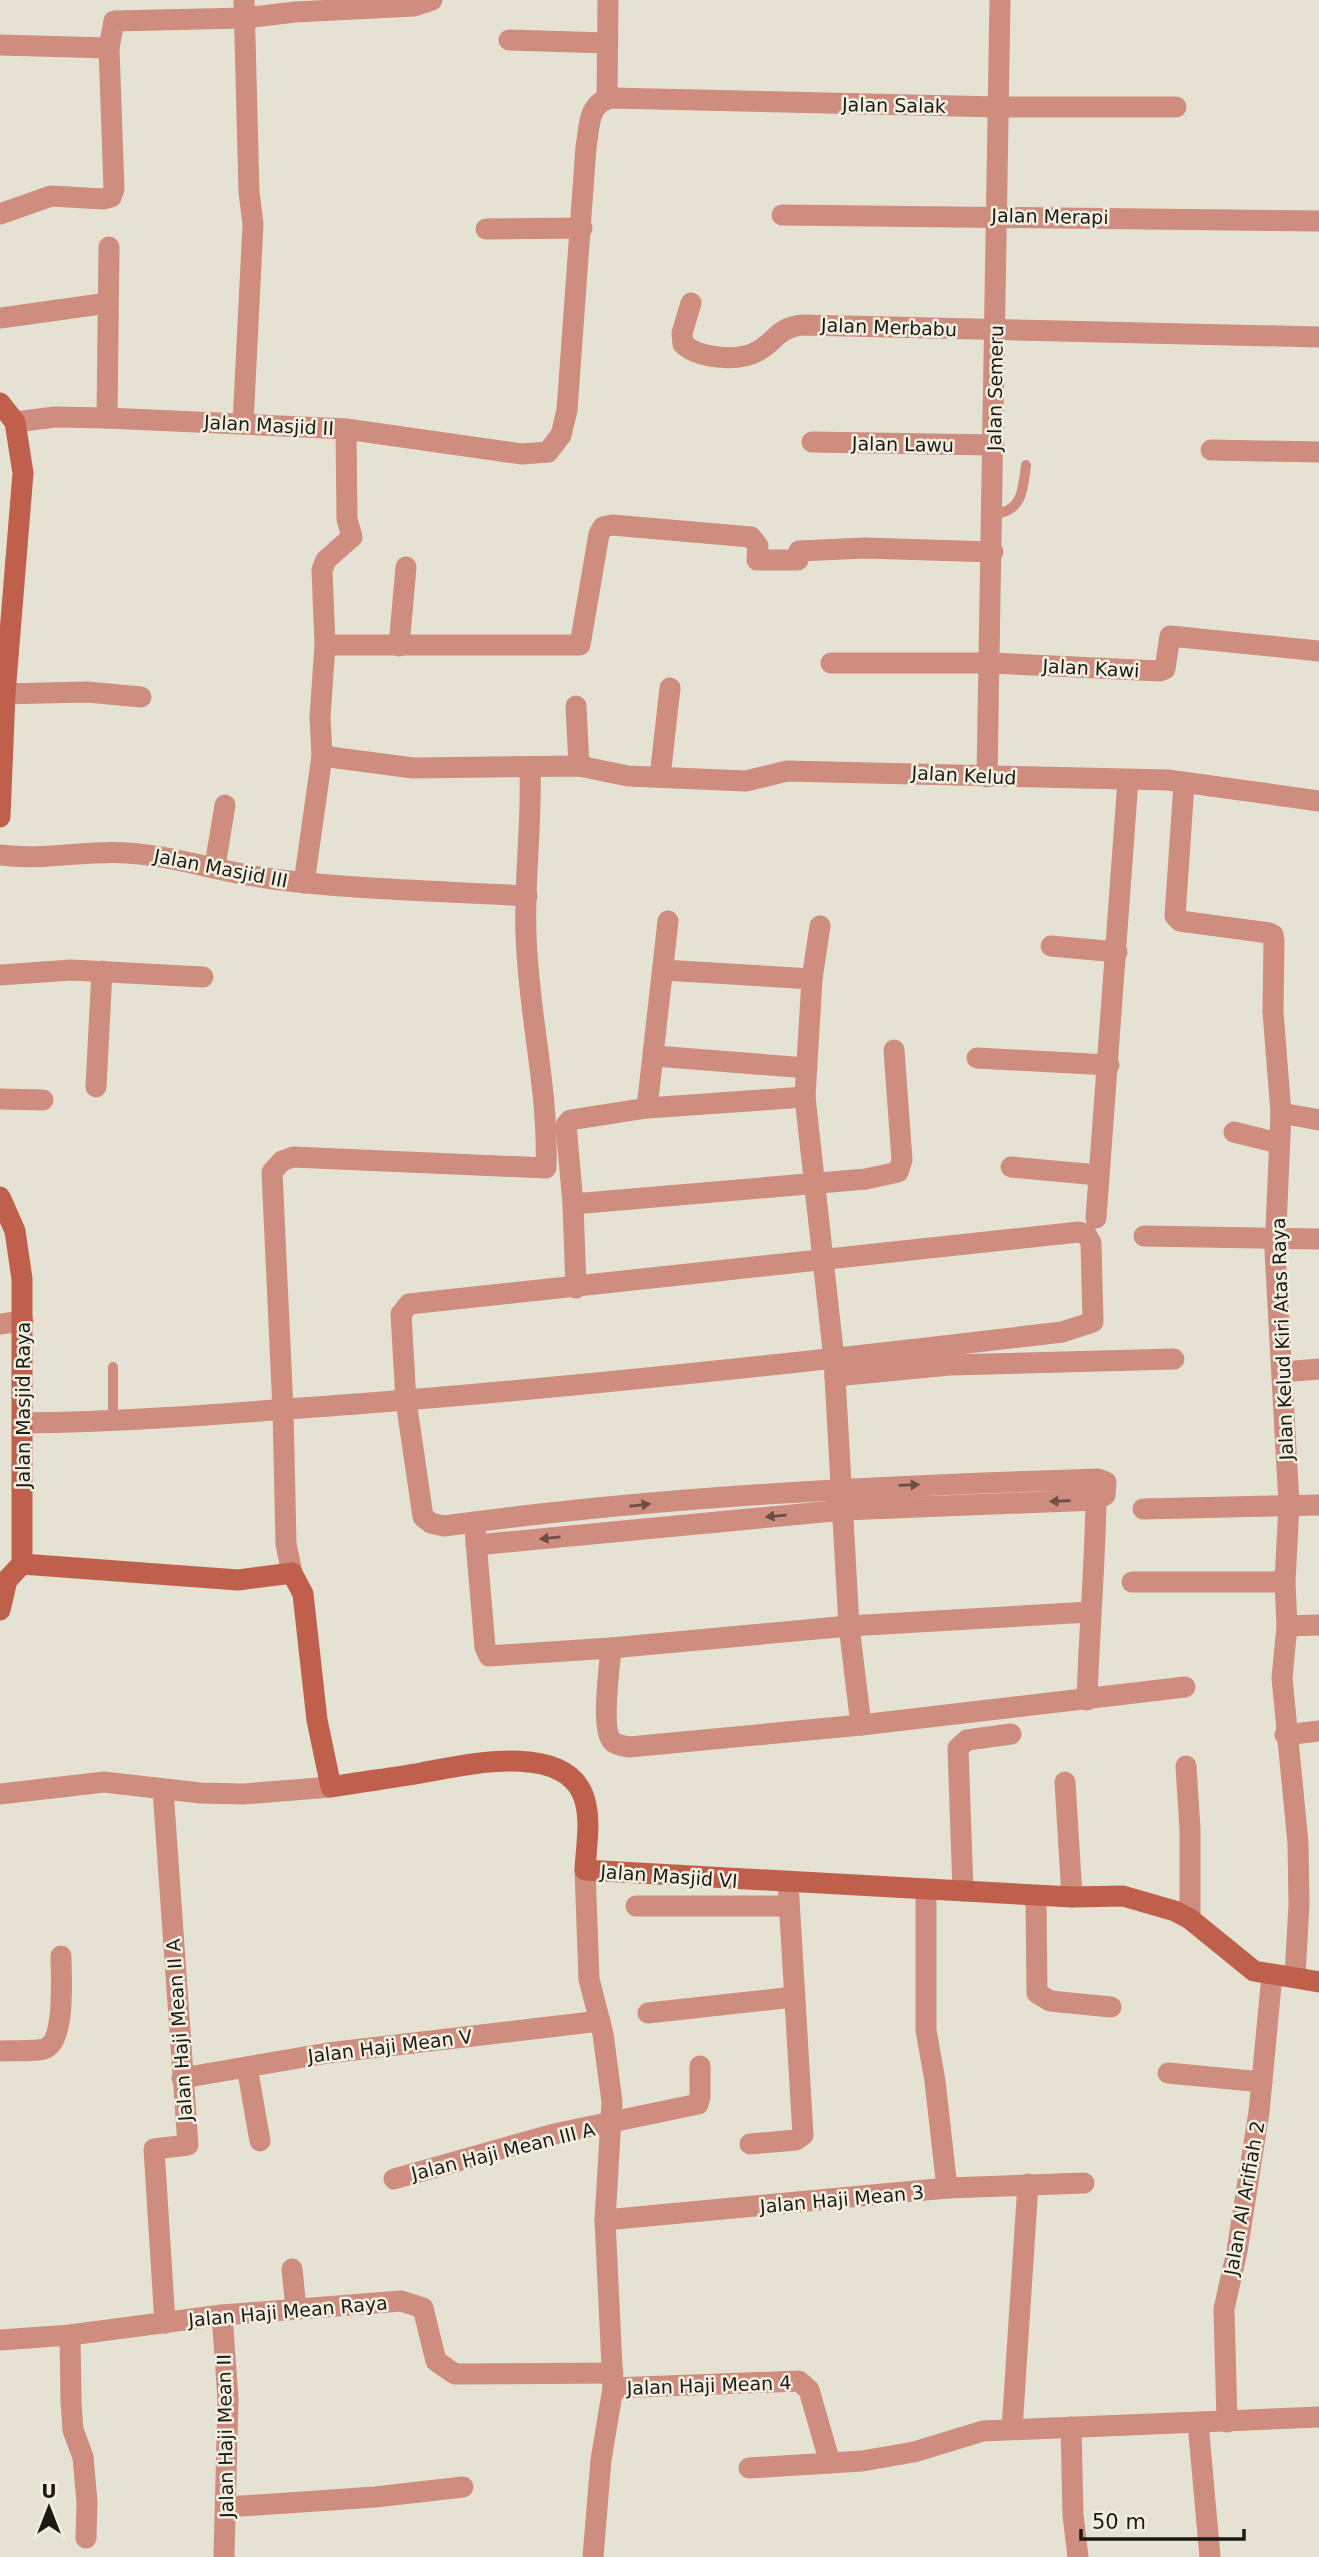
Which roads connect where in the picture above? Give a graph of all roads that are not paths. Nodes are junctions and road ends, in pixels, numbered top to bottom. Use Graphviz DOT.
graph roads {
  1 [pos="432,0"];
  2 [pos="608,0"];
  3 [pos="1000,0"];
  4 [pos="295,6"];
  5 [pos="244,9"];
  6 [pos="509,40"];
  7 [pos="607,43"];
  8 [pos="0,46"];
  9 [pos="109,48"];
  10 [pos="609,99"];
  11 [pos="999,107"];
  12 [pos="1176,107"];
  13 [pos="0,214"];
  14 [pos="782,215"];
  15 [pos="998,215"];
  16 [pos="1319,221"];
  17 [pos="582,228"];
  18 [pos="486,229"];
  19 [pos="109,247"];
  20 [pos="108,303"];
  21 [pos="691,303"];
  22 [pos="0,318"];
  23 [pos="996,331"];
  24 [pos="1319,337"];
  25 [pos="0,403"];
  26 [pos="107,418"];
  27 [pos="15,422"];
  28 [pos="243,424"];
  29 [pos="346,429"];
  30 [pos="812,442"];
  31 [pos="994,445"];
  32 [pos="1211,450"];
  33 [pos="1319,452"];
  34 [pos="1026,465"];
  35 [pos="993,514"];
  36 [pos="993,552"];
  37 [pos="406,567"];
  38 [pos="324,645"];
  39 [pos="399,646"];
  40 [pos="1319,651"];
  41 [pos="831,663"];
  42 [pos="990,663"];
  43 [pos="670,688"];
  44 [pos="3,694"];
  45 [pos="141,697"];
  46 [pos="576,706"];
  47 [pos="322,756"];
  48 [pos="579,766"];
  49 [pos="530,769"];
  50 [pos="660,777"];
  51 [pos="987,777"];
  52 [pos="1128,780"];
  53 [pos="1184,784"];
  54 [pos="1319,801"];
  55 [pos="225,805"];
  56 [pos="0,817"];
  57 [pos="0,855"];
  58 [pos="215,866"];
  59 [pos="304,883"];
  60 [pos="527,896"];
  61 [pos="668,920"];
  62 [pos="820,926"];
  63 [pos="1051,946"];
  64 [pos="1117,952"];
  65 [pos="663,970"];
  66 [pos="102,971"];
  67 [pos="0,975"];
  68 [pos="203,977"];
  69 [pos="812,979"];
  70 [pos="894,1050"];
  71 [pos="655,1056"];
  72 [pos="977,1058"];
  73 [pos="1109,1065"];
  74 [pos="807,1068"];
  75 [pos="96,1087"];
  76 [pos="805,1097"];
  77 [pos="0,1099"];
  78 [pos="43,1100"];
  79 [pos="648,1108"];
  80 [pos="1281,1114"];
  81 [pos="1319,1119"];
  82 [pos="1234,1132"];
  83 [pos="1279,1143"];
  84 [pos="1011,1167"];
  85 [pos="1098,1175"];
  86 [pos="813,1182"];
  87 [pos="0,1197"];
  88 [pos="573,1204"];
  89 [pos="1096,1218"];
  90 [pos="1144,1236"];
  91 [pos="1275,1238"];
  92 [pos="1319,1239"];
  93 [pos="825,1260"];
  94 [pos="576,1288"];
  95 [pos="23,1321"];
  96 [pos="0,1324"];
  97 [pos="1174,1359"];
  98 [pos="113,1367"];
  99 [pos="835,1368"];
  100 [pos="1319,1369"];
  101 [pos="1283,1372"];
  102 [pos="406,1401"];
  103 [pos="283,1409"];
  104 [pos="23,1423"];
  105 [pos="113,1423"];
  106 [pos="841,1488"];
  107 [pos="1096,1500"];
  108 [pos="1289,1504"];
  109 [pos="1319,1505"];
  110 [pos="1143,1509"];
  111 [pos="844,1510"];
  112 [pos="474,1522"];
  113 [pos="476,1545"];
  114 [pos="22,1564"];
  115 [pos="292,1573"];
  116 [pos="3,1580"];
  117 [pos="1132,1582"];
  118 [pos="1285,1582"];
  119 [pos="0,1610"];
  120 [pos="1090,1612"];
  121 [pos="1319,1625"];
  122 [pos="849,1626"];
  123 [pos="1287,1626"];
  124 [pos="611,1648"];
  125 [pos="1185,1687"];
  126 [pos="1087,1700"];
  127 [pos="861,1725"];
  128 [pos="1319,1731"];
  129 [pos="1011,1734"];
  130 [pos="1285,1735"];
  131 [pos="1186,1766"];
  132 [pos="1065,1782"];
  133 [pos="331,1787"];
  134 [pos="163,1790"];
  135 [pos="0,1794"];
  136 [pos="585,1870"];
  137 [pos="788,1882"];
  138 [pos="926,1889"];
  139 [pos="963,1891"];
  140 [pos="1036,1895"];
  141 [pos="1072,1897"];
  142 [pos="636,1906"];
  143 [pos="788,1906"];
  144 [pos="1190,1919"];
  145 [pos="61,1956"];
  146 [pos="1272,1975"];
  147 [pos="1295,1976"];
  148 [pos="1319,1982"];
  149 [pos="794,1997"];
  150 [pos="1111,2007"];
  151 [pos="648,2013"];
  152 [pos="600,2021"];
  153 [pos="0,2051"];
  154 [pos="247,2067"];
  155 [pos="700,2067"];
  156 [pos="1168,2073"];
  157 [pos="182,2078"];
  158 [pos="1262,2082"];
  159 [pos="611,2124"];
  160 [pos="260,2141"];
  161 [pos="750,2144"];
  162 [pos="394,2179"];
  163 [pos="1084,2183"];
  164 [pos="1028,2184"];
  165 [pos="947,2188"];
  166 [pos="605,2220"];
  167 [pos="292,2270"];
  168 [pos="296,2309"];
  169 [pos="222,2315"];
  170 [pos="165,2323"];
  171 [pos="70,2336"];
  172 [pos="0,2340"];
  173 [pos="613,2381"];
  174 [pos="1319,2417"];
  175 [pos="1227,2422"];
  176 [pos="1198,2423"];
  177 [pos="1071,2427"];
  178 [pos="1012,2429"];
  179 [pos="830,2463"];
  180 [pos="749,2468"];
  181 [pos="463,2487"];
  182 [pos="228,2507"];
  183 [pos="86,2538"];
  184 [pos="224,2557"];
  185 [pos="593,2557"];
  186 [pos="1078,2557"];
  187 [pos="1210,2557"];
  1 -- 4 [label="street"];
  2 -- 7 [label="street"];
  3 -- 11 [label="street, Jalan Semeru"];
  4 -- 5 [label="street"];
  5 -- 9 [label="street"];
  5 -- 28 [label="street"];
  6 -- 7 [label="street"];
  7 -- 10 [label="street"];
  8 -- 9 [label="street"];
  9 -- 13 [label="street"];
  10 -- 11 [label="street, Jalan Salak"];
  10 -- 17 [label="street"];
  11 -- 12 [label="street, Jalan Salak"];
  11 -- 15 [label="street, Jalan Semeru"];
  14 -- 15 [label="street, Jalan Merapi"];
  15 -- 16 [label="street, Jalan Merapi"];
  15 -- 23 [label="street, Jalan Semeru"];
  17 -- 18 [label="street"];
  17 -- 29 [label="street, Jalan Masjid II"];
  19 -- 20 [label="street"];
  20 -- 22 [label="street"];
  20 -- 26 [label="street"];
  21 -- 23 [label="street, Jalan Merbabu"];
  23 -- 24 [label="street, Jalan Merbabu"];
  23 -- 31 [label="street, Jalan Semeru"];
  25 -- 27 [label="street"];
  26 -- 27 [label="street, Jalan Masjid II"];
  26 -- 28 [label="street, Jalan Masjid II"];
  27 -- 44 [label="street"];
  28 -- 29 [label="street, Jalan Masjid II"];
  29 -- 38 [label="street"];
  30 -- 31 [label="street, Jalan Lawu"];
  31 -- 35 [label="street, Jalan Semeru"];
  32 -- 33 [label="street"];
  34 -- 35 [label="lane"];
  35 -- 36 [label="street, Jalan Semeru"];
  36 -- 39 [label="street"];
  36 -- 42 [label="street, Jalan Semeru"];
  37 -- 39 [label="street"];
  38 -- 39 [label="street"];
  38 -- 47 [label="street"];
  40 -- 42 [label="street, Jalan Kawi"];
  41 -- 42 [label="street, Jalan Kawi"];
  42 -- 51 [label="street, Jalan Semeru"];
  43 -- 50 [label="street"];
  44 -- 45 [label="street"];
  44 -- 56 [label="street"];
  46 -- 48 [label="street"];
  47 -- 49 [label="street"];
  47 -- 59 [label="street"];
  48 -- 49 [label="street"];
  48 -- 50 [label="street"];
  49 -- 60 [label="street"];
  50 -- 51 [label="street, Jalan Kelud"];
  51 -- 52 [label="street, Jalan Kelud"];
  52 -- 53 [label="street, Jalan Kelud"];
  52 -- 64 [label="street"];
  53 -- 54 [label="street, Jalan Kelud"];
  53 -- 80 [label="street, Jalan Kelud Kiri Atas Raya"];
  55 -- 58 [label="street"];
  57 -- 58 [label="street, Jalan Masjid III"];
  58 -- 59 [label="street, Jalan Masjid III"];
  59 -- 60 [label="street, Jalan Masjid III"];
  60 -- 103 [label="street"];
  61 -- 65 [label="street"];
  62 -- 69 [label="street"];
  63 -- 64 [label="street"];
  64 -- 73 [label="street"];
  65 -- 69 [label="street"];
  65 -- 71 [label="street"];
  66 -- 67 [label="street"];
  66 -- 68 [label="street"];
  66 -- 75 [label="street"];
  69 -- 74 [label="street"];
  70 -- 86 [label="street"];
  71 -- 74 [label="street"];
  71 -- 79 [label="street"];
  72 -- 73 [label="street"];
  73 -- 85 [label="street"];
  74 -- 76 [label="street"];
  76 -- 79 [label="street"];
  76 -- 86 [label="street"];
  77 -- 78 [label="street"];
  79 -- 88 [label="street"];
  80 -- 81 [label="street"];
  80 -- 83 [label="street, Jalan Kelud Kiri Atas Raya"];
  82 -- 83 [label="street"];
  83 -- 91 [label="street, Jalan Kelud Kiri Atas Raya"];
  84 -- 85 [label="street"];
  85 -- 89 [label="street"];
  86 -- 88 [label="street"];
  86 -- 93 [label="street"];
  87 -- 95 [label="street, Jalan Masjid Raya"];
  88 -- 94 [label="street"];
  90 -- 91 [label="street"];
  91 -- 92 [label="street"];
  91 -- 101 [label="street, Jalan Kelud Kiri Atas Raya"];
  93 -- 94 [label="street"];
  93 -- 99 [label="street"];
  93 -- 99 [label="street"];
  94 -- 102 [label="street"];
  95 -- 96 [label="street"];
  95 -- 104 [label="street, Jalan Masjid Raya"];
  97 -- 99 [label="street"];
  98 -- 105 [label="lane"];
  99 -- 102 [label="street"];
  99 -- 106 [label="street"];
  100 -- 101 [label="street"];
  101 -- 108 [label="street, Jalan Kelud Kiri Atas Raya"];
  102 -- 103 [label="street"];
  102 -- 112 [label="street"];
  103 -- 105 [label="street"];
  103 -- 115 [label="street"];
  104 -- 105 [label="street"];
  104 -- 114 [label="street, Jalan Masjid Raya"];
  106 -- 107 [label="street, one-way"];
  106 -- 111 [label="street"];
  112 -- 106 [label="street, one-way"];
  107 -- 111 [label="street, one-way"];
  107 -- 120 [label="street"];
  108 -- 109 [label="street"];
  108 -- 110 [label="street"];
  108 -- 118 [label="street, Jalan Kelud Kiri Atas Raya"];
  111 -- 113 [label="street, one-way"];
  111 -- 122 [label="street"];
  112 -- 113 [label="street"];
  113 -- 124 [label="street"];
  114 -- 115 [label="street"];
  114 -- 116 [label="street"];
  115 -- 133 [label="street"];
  116 -- 119 [label="street"];
  117 -- 118 [label="street"];
  118 -- 123 [label="street, Jalan Kelud Kiri Atas Raya"];
  120 -- 122 [label="street"];
  120 -- 126 [label="street"];
  121 -- 123 [label="street"];
  122 -- 124 [label="street"];
  122 -- 127 [label="street"];
  123 -- 130 [label="street, Jalan Kelud Kiri Atas Raya"];
  124 -- 127 [label="street"];
  125 -- 126 [label="street"];
  126 -- 127 [label="street"];
  128 -- 130 [label="street"];
  129 -- 139 [label="street"];
  130 -- 147 [label="street, Jalan Kelud Kiri Atas Raya"];
  131 -- 144 [label="street"];
  132 -- 141 [label="street"];
  133 -- 134 [label="street, Jalan Masjid VI"];
  133 -- 136 [label="street, Jalan Masjid VI"];
  134 -- 135 [label="street, Jalan Masjid VI"];
  134 -- 157 [label="street, Jalan Haji Mean II A"];
  136 -- 137 [label="street, Jalan Masjid VI"];
  136 -- 152 [label="street"];
  137 -- 138 [label="street, Jalan Masjid VI"];
  137 -- 143 [label="street"];
  138 -- 139 [label="street, Jalan Masjid VI"];
  138 -- 165 [label="street, Jalan Haji Mean 3"];
  139 -- 140 [label="street, Jalan Masjid VI"];
  140 -- 141 [label="street, Jalan Masjid VI"];
  140 -- 150 [label="street"];
  141 -- 144 [label="street, Jalan Masjid VI"];
  142 -- 143 [label="street"];
  143 -- 149 [label="street"];
  144 -- 146 [label="street, Jalan Masjid VI"];
  145 -- 153 [label="street"];
  146 -- 147 [label="street, Jalan Masjid VI"];
  146 -- 158 [label="street, Jalan Al Arifiah 2"];
  147 -- 148 [label="street, Jalan Masjid VI"];
  149 -- 151 [label="street"];
  149 -- 161 [label="street"];
  152 -- 154 [label="street, Jalan Haji Mean V"];
  152 -- 159 [label="street"];
  154 -- 157 [label="street, Jalan Haji Mean V"];
  154 -- 160 [label="street"];
  155 -- 159 [label="street, Jalan Haji Mean III A"];
  156 -- 158 [label="street"];
  157 -- 170 [label="street, Jalan Haji Mean II A"];
  158 -- 175 [label="street, Jalan Al Arifiah 2"];
  159 -- 162 [label="street, Jalan Haji Mean III A"];
  159 -- 166 [label="street"];
  163 -- 164 [label="street"];
  164 -- 165 [label="street"];
  164 -- 178 [label="street"];
  165 -- 166 [label="street, Jalan Haji Mean 3"];
  166 -- 173 [label="street"];
  167 -- 168 [label="street"];
  168 -- 169 [label="street, Jalan Haji Mean Raya"];
  168 -- 173 [label="street, Jalan Haji Mean Raya"];
  169 -- 170 [label="street, Jalan Haji Mean Raya"];
  169 -- 182 [label="street, Jalan Haji Mean II"];
  170 -- 171 [label="street, Jalan Haji Mean Raya"];
  171 -- 172 [label="street, Jalan Haji Mean Raya"];
  171 -- 183 [label="street"];
  173 -- 179 [label="street, Jalan Haji Mean 4"];
  173 -- 185 [label="street"];
  174 -- 175 [label="street"];
  175 -- 176 [label="street"];
  176 -- 177 [label="street"];
  176 -- 187 [label="street"];
  177 -- 178 [label="street"];
  177 -- 186 [label="street"];
  178 -- 179 [label="street"];
  179 -- 180 [label="street"];
  181 -- 182 [label="street"];
  182 -- 184 [label="street, Jalan Haji Mean II"];
}
